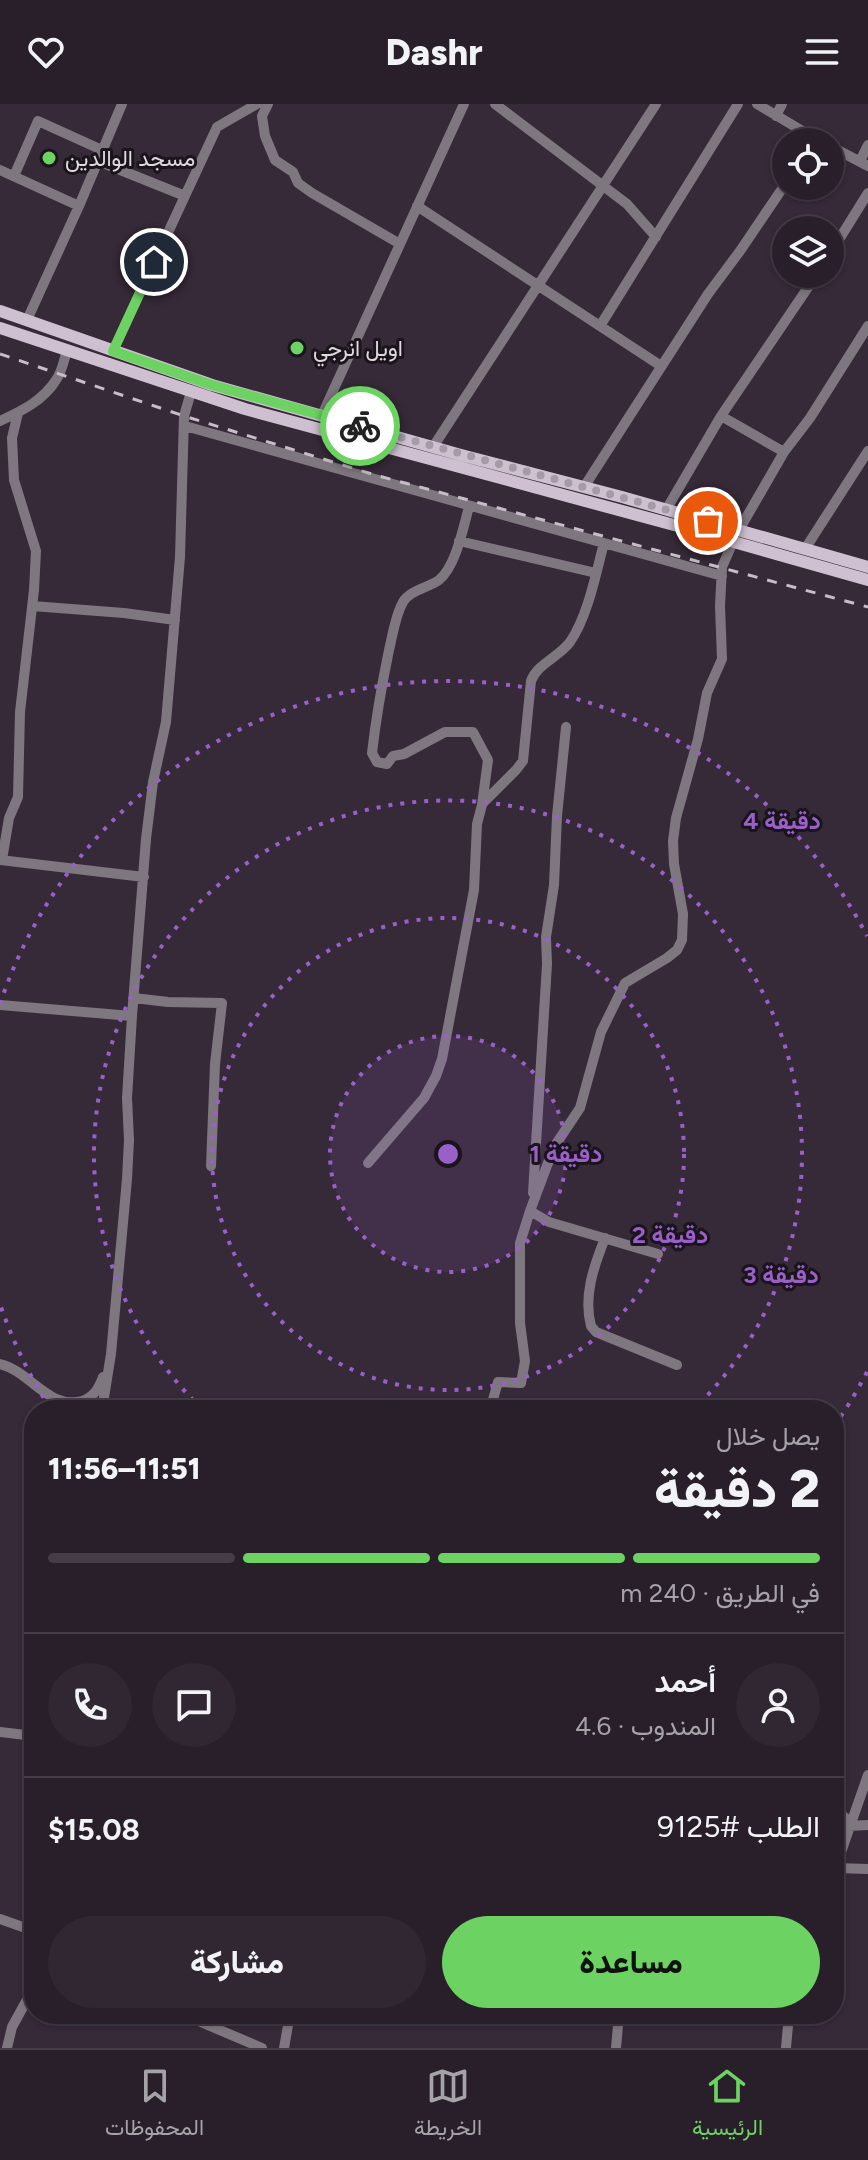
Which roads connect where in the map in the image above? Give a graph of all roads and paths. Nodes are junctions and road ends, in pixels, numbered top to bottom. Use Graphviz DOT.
graph roads {
  1 [pos="122,104"];
  2 [pos="257,104"];
  3 [pos="268,104"];
  4 [pos="464,104"];
  5 [pos="495,104"];
  6 [pos="656,104"];
  7 [pos="738,104"];
  8 [pos="757,104"];
  9 [pos="782,104"];
  10 [pos="776,116"];
  11 [pos="796,128"];
  12 [pos="868,145"];
  13 [pos="102,150"];
  14 [pos="844,153"];
  15 [pos="98,161"];
  16 [pos="864,163"];
  17 [pos="0,170"];
  18 [pos="14,176"];
  19 [pos="603,186"];
  20 [pos="868,193"];
  21 [pos="185,196"];
  22 [pos="774,200"];
  23 [pos="79,206"];
  24 [pos="417,206"];
  25 [pos="844,232"];
  26 [pos="656,237"];
  27 [pos="400,244"];
  28 [pos="539,285"];
  29 [pos="808,288"];
  30 [pos="0,311"];
  31 [pos="27,320"];
  32 [pos="600,326"];
  33 [pos="868,326"];
  34 [pos="0,328"];
  35 [pos="67,350"];
  36 [pos="113,351"];
  37 [pos="661,366"];
  38 [pos="191,392"];
  39 [pos="18,413"];
  40 [pos="322,415"];
  41 [pos="721,416"];
  42 [pos="0,421"];
  43 [pos="185,426"];
  44 [pos="433,447"];
  45 [pos="868,451"];
  46 [pos="784,452"];
  47 [pos="584,487"];
  48 [pos="621,504"];
  49 [pos="469,507"];
  50 [pos="666,510"];
  51 [pos="736,536"];
  52 [pos="459,541"];
  53 [pos="604,543"];
  54 [pos="805,549"];
  55 [pos="868,567"];
  56 [pos="596,573"];
  57 [pos="722,576"];
  58 [pos="868,580"];
  59 [pos="32,606"];
  60 [pos="175,620"];
  61 [pos="566,727"];
  62 [pos="482,805"];
  63 [pos="1,860"];
  64 [pos="144,877"];
  65 [pos="134,998"];
  66 [pos="0,1005"];
  67 [pos="132,1016"];
  68 [pos="368,1163"];
  69 [pos="211,1166"];
  70 [pos="531,1207"];
  71 [pos="605,1238"];
  72 [pos="658,1254"];
  73 [pos="111,1354"];
  74 [pos="0,1364"];
  75 [pos="677,1365"];
  76 [pos="58,1400"];
  77 [pos="81,1400"];
  78 [pos="104,1400"];
  79 [pos="493,1400"];
  80 [pos="0,1732"];
  81 [pos="24,1735"];
  82 [pos="868,1775"];
  83 [pos="844,1818"];
  84 [pos="850,1825"];
  85 [pos="868,1825"];
  86 [pos="844,1843"];
  87 [pos="868,1869"];
  88 [pos="844,1870"];
  89 [pos="0,1919"];
  90 [pos="24,1927"];
  91 [pos="24,2005"];
  92 [pos="206,2024"];
  93 [pos="288,2024"];
  94 [pos="618,2024"];
  95 [pos="788,2024"];
  96 [pos="7,2048"];
  97 [pos="262,2048"];
  98 [pos="284,2048"];
  99 [pos="616,2048"];
  100 [pos="786,2048"];
  1 -- 13 [label="street"];
  2 -- 21 [label="street"];
  3 -- 27 [label="street"];
  4 -- 24 [label="street"];
  5 -- 19 [label="street"];
  6 -- 19 [label="street"];
  7 -- 26 [label="street"];
  8 -- 10 [label="street"];
  9 -- 10 [label="street"];
  10 -- 11 [label="street"];
  12 -- 16 [label="street"];
  13 -- 15 [label="street"];
  13 -- 18 [label="street"];
  14 -- 16 [label="street"];
  15 -- 21 [label="street"];
  15 -- 23 [label="street"];
  17 -- 18 [label="street"];
  18 -- 23 [label="street"];
  19 -- 26 [label="street"];
  19 -- 28 [label="street"];
  20 -- 25 [label="street"];
  21 -- 36 [label="street"];
  22 -- 37 [label="street"];
  23 -- 31 [label="street"];
  24 -- 27 [label="street"];
  24 -- 28 [label="street"];
  26 -- 32 [label="street"];
  27 -- 40 [label="street"];
  28 -- 32 [label="street"];
  28 -- 44 [label="street"];
  29 -- 41 [label="street"];
  30 -- 31 [label="main road"];
  31 -- 36 [label="main road"];
  32 -- 37 [label="street"];
  33 -- 46 [label="street"];
  34 -- 35 [label="main road"];
  35 -- 38 [label="main road"];
  35 -- 39 [label="street"];
  36 -- 40 [label="main road"];
  37 -- 47 [label="street"];
  38 -- 43 [label="street"];
  38 -- 48 [label="main road"];
  39 -- 42 [label="street"];
  39 -- 59 [label="street"];
  40 -- 44 [label="main road"];
  41 -- 46 [label="street"];
  41 -- 50 [label="street"];
  43 -- 49 [label="street"];
  43 -- 60 [label="street"];
  44 -- 47 [label="main road"];
  45 -- 54 [label="street"];
  46 -- 51 [label="street"];
  47 -- 48 [label="main road"];
  48 -- 50 [label="main road"];
  48 -- 51 [label="main road"];
  49 -- 52 [label="street"];
  49 -- 53 [label="street"];
  50 -- 51 [label="main road"];
  51 -- 54 [label="main road"];
  51 -- 57 [label="street"];
  51 -- 58 [label="main road"];
  52 -- 56 [label="street"];
  52 -- 62 [label="street"];
  53 -- 56 [label="street"];
  53 -- 57 [label="street"];
  54 -- 55 [label="main road"];
  56 -- 62 [label="street"];
  57 -- 70 [label="street"];
  59 -- 60 [label="street"];
  59 -- 63 [label="street"];
  60 -- 64 [label="street"];
  61 -- 70 [label="street"];
  62 -- 68 [label="street"];
  63 -- 64 [label="street"];
  64 -- 65 [label="street"];
  65 -- 67 [label="street"];
  65 -- 69 [label="street"];
  66 -- 67 [label="street"];
  67 -- 73 [label="street"];
  70 -- 71 [label="street"];
  70 -- 79 [label="street"];
  71 -- 72 [label="street"];
  71 -- 75 [label="street"];
  73 -- 77 [label="street"];
  73 -- 78 [label="street"];
  74 -- 76 [label="street"];
  80 -- 81 [label="street"];
  82 -- 84 [label="street"];
  83 -- 84 [label="street"];
  84 -- 85 [label="street"];
  84 -- 86 [label="street"];
  87 -- 88 [label="street"];
  89 -- 90 [label="street"];
  91 -- 96 [label="street"];
  92 -- 97 [label="street"];
  93 -- 98 [label="street"];
  94 -- 99 [label="street"];
  95 -- 100 [label="street"];
}
